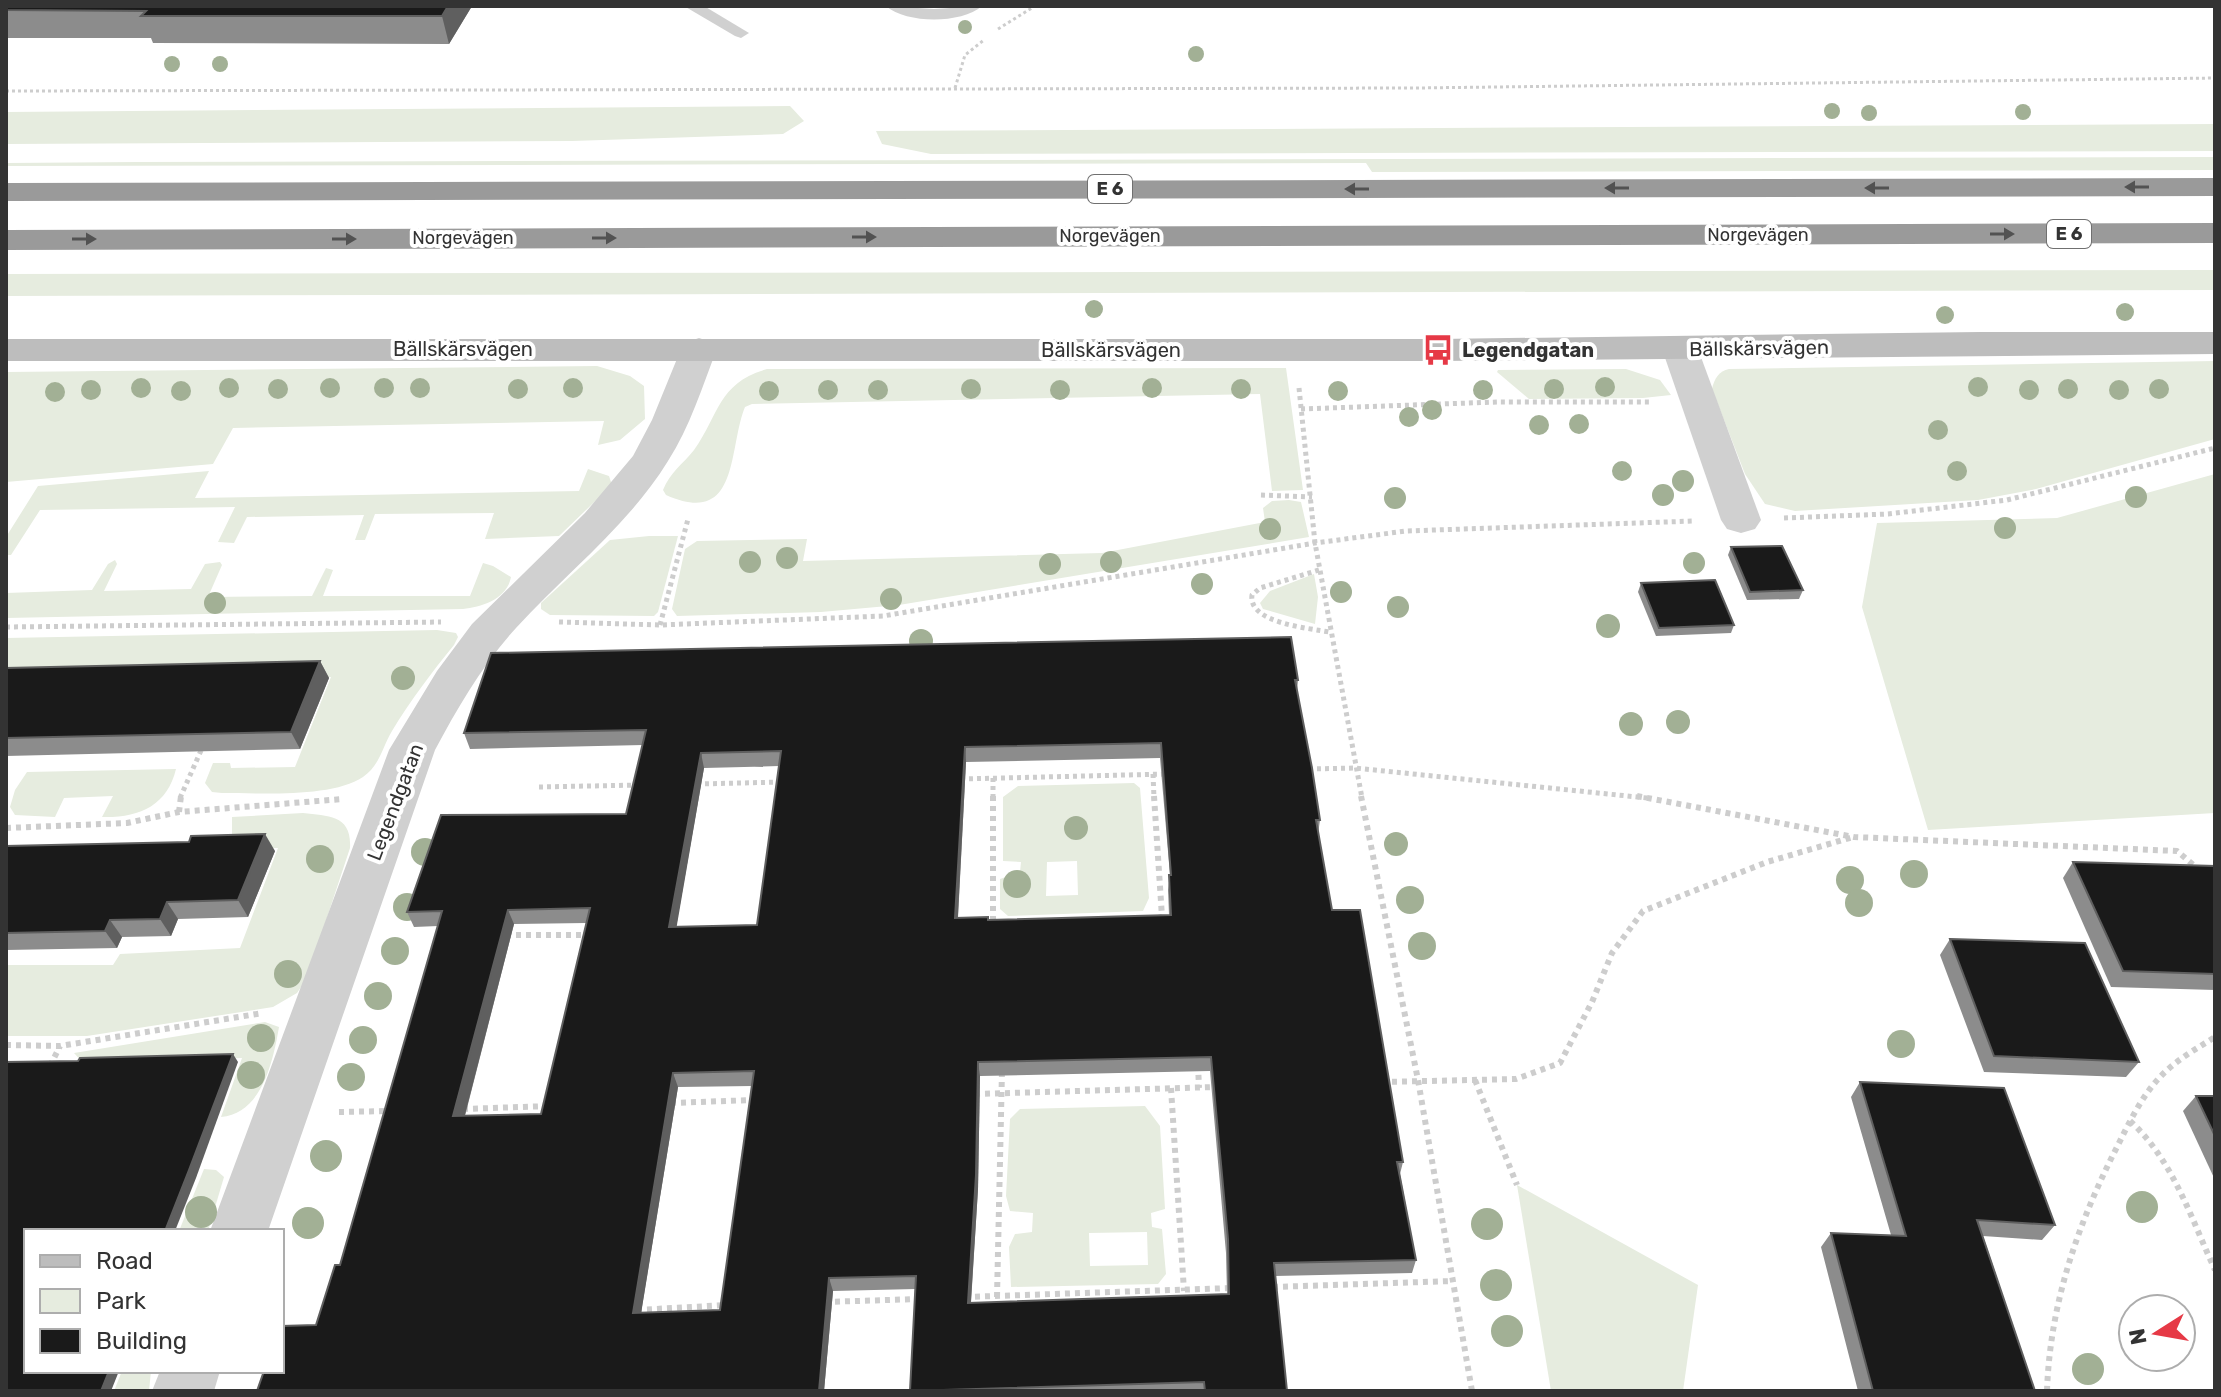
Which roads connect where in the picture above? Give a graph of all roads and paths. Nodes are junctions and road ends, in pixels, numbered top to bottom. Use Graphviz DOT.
graph roads {
  1 [pos="692,6"];
  2 [pos="894,6"];
  3 [pos="974,6"];
  4 [pos="1035,6"];
  5 [pos="741,33"];
  6 [pos="2215,78"];
  7 [pos="955,88"];
  8 [pos="6,91"];
  9 [pos="2215,187"];
  10 [pos="6,192"];
  11 [pos="2215,233"];
  12 [pos="6,240"];
  13 [pos="2215,343"];
  14 [pos="699,349"];
  15 [pos="1680,349"];
  16 [pos="6,350"];
  17 [pos="1295,351"];
  18 [pos="1697,400"];
  19 [pos="1301,409"];
  20 [pos="2215,448"];
  21 [pos="1261,495"];
  22 [pos="1312,497"];
  23 [pos="688,519"];
  24 [pos="1741,520"];
  25 [pos="1315,543"];
  26 [pos="1319,570"];
  27 [pos="499,621"];
  28 [pos="660,625"];
  29 [pos="6,627"];
  30 [pos="1329,632"];
  31 [pos="203,745"];
  32 [pos="1355,768"];
  33 [pos="1293,770"];
  34 [pos="1153,774"];
  35 [pos="1169,774"];
  36 [pos="993,778"];
  37 [pos="948,779"];
  38 [pos="794,782"];
  39 [pos="683,784"];
  40 [pos="651,785"];
  41 [pos="539,787"];
  42 [pos="395,795"];
  43 [pos="179,812"];
  44 [pos="6,828"];
  45 [pos="1854,837"];
  46 [pos="2200,871"];
  47 [pos="1162,917"];
  48 [pos="1176,917"];
  49 [pos="1146,918"];
  50 [pos="1005,923"];
  51 [pos="993,924"];
  52 [pos="978,925"];
  53 [pos="502,927"];
  54 [pos="592,935"];
  55 [pos="324,1003"];
  56 [pos="2215,1037"];
  57 [pos="6,1045"];
  58 [pos="60,1046"];
  59 [pos="1198,1057"];
  60 [pos="1002,1063"];
  61 [pos="48,1072"];
  62 [pos="1418,1080"];
  63 [pos="1475,1080"];
  64 [pos="1371,1082"];
  65 [pos="1231,1087"];
  66 [pos="1171,1088"];
  67 [pos="1199,1088"];
  68 [pos="1001,1093"];
  69 [pos="970,1094"];
  70 [pos="763,1100"];
  71 [pos="667,1103"];
  72 [pos="557,1106"];
  73 [pos="449,1109"];
  74 [pos="403,1111"];
  75 [pos="280,1114"];
  76 [pos="2130,1121"];
  77 [pos="1517,1185"];
  78 [pos="240,1229"];
  79 [pos="2215,1270"];
  80 [pos="1452,1281"];
  81 [pos="1262,1287"];
  82 [pos="1247,1288"];
  83 [pos="1184,1290"];
  84 [pos="963,1297"];
  85 [pos="997,1297"];
  86 [pos="933,1298"];
  87 [pos="948,1298"];
  88 [pos="815,1302"];
  89 [pos="1184,1304"];
  90 [pos="741,1305"];
  91 [pos="620,1311"];
  92 [pos="963,1313"];
  93 [pos="1472,1391"];
  94 [pos="2047,1391"];
  1 -- 5 [label="lane"];
  2 -- 3 [label="lane"];
  4 -- 7 [label="path"];
  6 -- 7 [label="path"];
  7 -- 8 [label="path"];
  9 -- 10 [label="highway, E 6, one-way"];
  12 -- 11 [label="highway, Norgevägen / E 6, one-way"];
  13 -- 15 [label="street, Bällskärsvägen"];
  14 -- 16 [label="street, Bällskärsvägen"];
  14 -- 17 [label="street, Bällskärsvägen"];
  14 -- 27 [label="street, Legendgatan"];
  15 -- 17 [label="street, Bällskärsvägen"];
  15 -- 18 [label="street"];
  17 -- 19 [label="path"];
  18 -- 19 [label="path"];
  18 -- 24 [label="street"];
  19 -- 22 [label="path"];
  20 -- 24 [label="path"];
  21 -- 22 [label="path"];
  22 -- 25 [label="path"];
  23 -- 28 [label="path"];
  24 -- 25 [label="path"];
  25 -- 26 [label="path"];
  25 -- 28 [label="path"];
  26 -- 30 [label="path"];
  26 -- 30 [label="path"];
  27 -- 28 [label="path"];
  27 -- 29 [label="path"];
  27 -- 42 [label="street, Legendgatan"];
  30 -- 32 [label="path"];
  31 -- 43 [label="path"];
  32 -- 33 [label="path"];
  32 -- 45 [label="path"];
  32 -- 62 [label="path"];
  34 -- 35 [label="path"];
  34 -- 36 [label="path"];
  34 -- 47 [label="path"];
  36 -- 37 [label="path"];
  36 -- 51 [label="path"];
  38 -- 39 [label="path"];
  40 -- 41 [label="path"];
  42 -- 43 [label="path"];
  42 -- 55 [label="street, Legendgatan"];
  43 -- 44 [label="path"];
  45 -- 46 [label="path"];
  45 -- 63 [label="path"];
  47 -- 48 [label="path"];
  47 -- 49 [label="path"];
  50 -- 51 [label="path"];
  51 -- 52 [label="path"];
  53 -- 54 [label="path"];
  55 -- 58 [label="path"];
  55 -- 75 [label="street, Legendgatan"];
  56 -- 76 [label="path"];
  57 -- 58 [label="path"];
  58 -- 61 [label="path"];
  59 -- 67 [label="path"];
  60 -- 68 [label="path"];
  62 -- 63 [label="path"];
  62 -- 64 [label="path"];
  62 -- 80 [label="path"];
  63 -- 77 [label="path"];
  65 -- 67 [label="path"];
  66 -- 67 [label="path"];
  66 -- 68 [label="path"];
  66 -- 83 [label="path"];
  68 -- 69 [label="path"];
  68 -- 85 [label="path"];
  70 -- 71 [label="path"];
  72 -- 73 [label="path"];
  74 -- 75 [label="path"];
  75 -- 78 [label="street, Legendgatan"];
  76 -- 79 [label="path"];
  76 -- 94 [label="path"];
  80 -- 81 [label="path"];
  80 -- 93 [label="path"];
  82 -- 83 [label="path"];
  83 -- 85 [label="path"];
  83 -- 89 [label="path"];
  84 -- 85 [label="path"];
  84 -- 87 [label="path"];
  84 -- 92 [label="path"];
  86 -- 88 [label="path"];
  90 -- 91 [label="path"];
}
